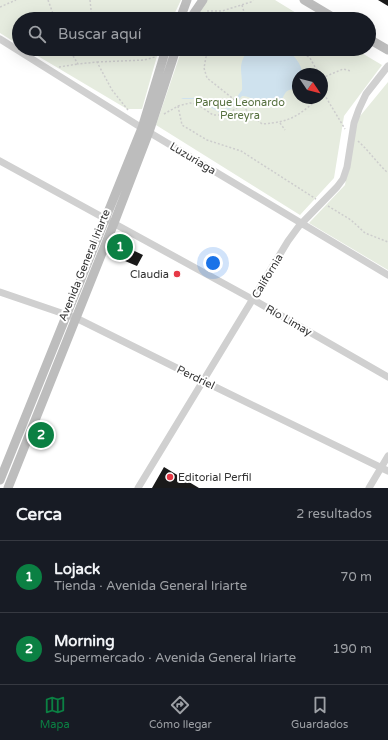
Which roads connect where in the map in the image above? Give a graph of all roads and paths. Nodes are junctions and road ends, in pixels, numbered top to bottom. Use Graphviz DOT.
graph roads {
  1 [pos="16,0"];
  2 [pos="48,0"];
  3 [pos="90,0"];
  4 [pos="188,0"];
  5 [pos="253,0"];
  6 [pos="304,0"];
  7 [pos="199,2"];
  8 [pos="242,5"];
  9 [pos="0,7"];
  10 [pos="52,12"];
  11 [pos="91,12"];
  12 [pos="183,12"];
  13 [pos="193,12"];
  14 [pos="244,12"];
  15 [pos="324,12"];
  16 [pos="0,39"];
  17 [pos="376,43"];
  18 [pos="12,47"];
  19 [pos="388,50"];
  20 [pos="26,56"];
  21 [pos="73,56"];
  22 [pos="154,56"];
  23 [pos="164,56"];
  24 [pos="174,56"];
  25 [pos="207,56"];
  26 [pos="307,56"];
  27 [pos="97,62"];
  28 [pos="78,64"];
  29 [pos="388,66"];
  30 [pos="316,68"];
  31 [pos="351,70"];
  32 [pos="53,73"];
  33 [pos="328,76"];
  34 [pos="328,101"];
  35 [pos="240,104"];
  36 [pos="312,104"];
  37 [pos="178,106"];
  38 [pos="156,116"];
  39 [pos="133,122"];
  40 [pos="280,123"];
  41 [pos="146,130"];
  42 [pos="285,130"];
  43 [pos="352,136"];
  44 [pos="0,161"];
  45 [pos="388,173"];
  46 [pos="322,203"];
  47 [pos="105,218"];
  48 [pos="114,223"];
  49 [pos="302,223"];
  50 [pos="388,242"];
  51 [pos="388,275"];
  52 [pos="0,292"];
  53 [pos="252,300"];
  54 [pos="66,314"];
  55 [pos="76,318"];
  56 [pos="388,377"];
  57 [pos="203,381"];
  58 [pos="388,456"];
  59 [pos="381,468"];
  60 [pos="388,471"];
  61 [pos="0,480"];
  62 [pos="8,488"];
  63 [pos="138,488"];
  64 [pos="369,488"];
  1 -- 9 [label="path"];
  2 -- 10 [label="path"];
  3 -- 11 [label="path"];
  4 -- 12 [label="main road"];
  5 -- 8 [label="path"];
  6 -- 15 [label="main road"];
  7 -- 8 [label="path"];
  7 -- 13 [label="main road"];
  8 -- 14 [label="path"];
  16 -- 18 [label="street, Luzuriaga"];
  17 -- 19 [label="main road"];
  20 -- 32 [label="street, Luzuriaga"];
  21 -- 28 [label="path"];
  22 -- 27 [label="path"];
  23 -- 41 [label="main road, Avenida General Iriarte"];
  24 -- 38 [label="main road, Avenida General Iriarte"];
  25 -- 35 [label="path"];
  26 -- 30 [label="path"];
  27 -- 28 [label="path"];
  27 -- 39 [label="path"];
  28 -- 32 [label="path"];
  29 -- 43 [label="street, California"];
  31 -- 33 [label="path"];
  32 -- 39 [label="street, Luzuriaga"];
  34 -- 43 [label="path"];
  35 -- 37 [label="path"];
  35 -- 40 [label="path"];
  36 -- 40 [label="path"];
  37 -- 38 [label="path"];
  37 -- 46 [label="path"];
  38 -- 41 [label="main road, Avenida General Iriarte"];
  39 -- 41 [label="street, Luzuriaga"];
  40 -- 42 [label="path"];
  41 -- 47 [label="main road, Avenida General Iriarte"];
  41 -- 48 [label="main road, Avenida General Iriarte"];
  41 -- 49 [label="street, Luzuriaga"];
  43 -- 45 [label="path"];
  43 -- 46 [label="street, California"];
  44 -- 47 [label="street, Río Limay"];
  46 -- 49 [label="street, California"];
  46 -- 50 [label="path"];
  47 -- 48 [label="street, Río Limay"];
  47 -- 54 [label="main road, Avenida General Iriarte"];
  48 -- 53 [label="street, Río Limay"];
  48 -- 55 [label="main road, Avenida General Iriarte"];
  49 -- 51 [label="street, Luzuriaga"];
  49 -- 53 [label="street, California"];
  52 -- 54 [label="street, Perdriel"];
  53 -- 56 [label="street, Río Limay"];
  53 -- 57 [label="street, California"];
  54 -- 55 [label="street, Perdriel"];
  54 -- 61 [label="main road, Avenida General Iriarte"];
  55 -- 57 [label="street, Perdriel"];
  55 -- 62 [label="main road, Avenida General Iriarte"];
  57 -- 59 [label="street, Perdriel"];
  57 -- 63 [label="street, California"];
  58 -- 59 [label="street"];
  59 -- 60 [label="street, Perdriel"];
  59 -- 64 [label="street"];
}
